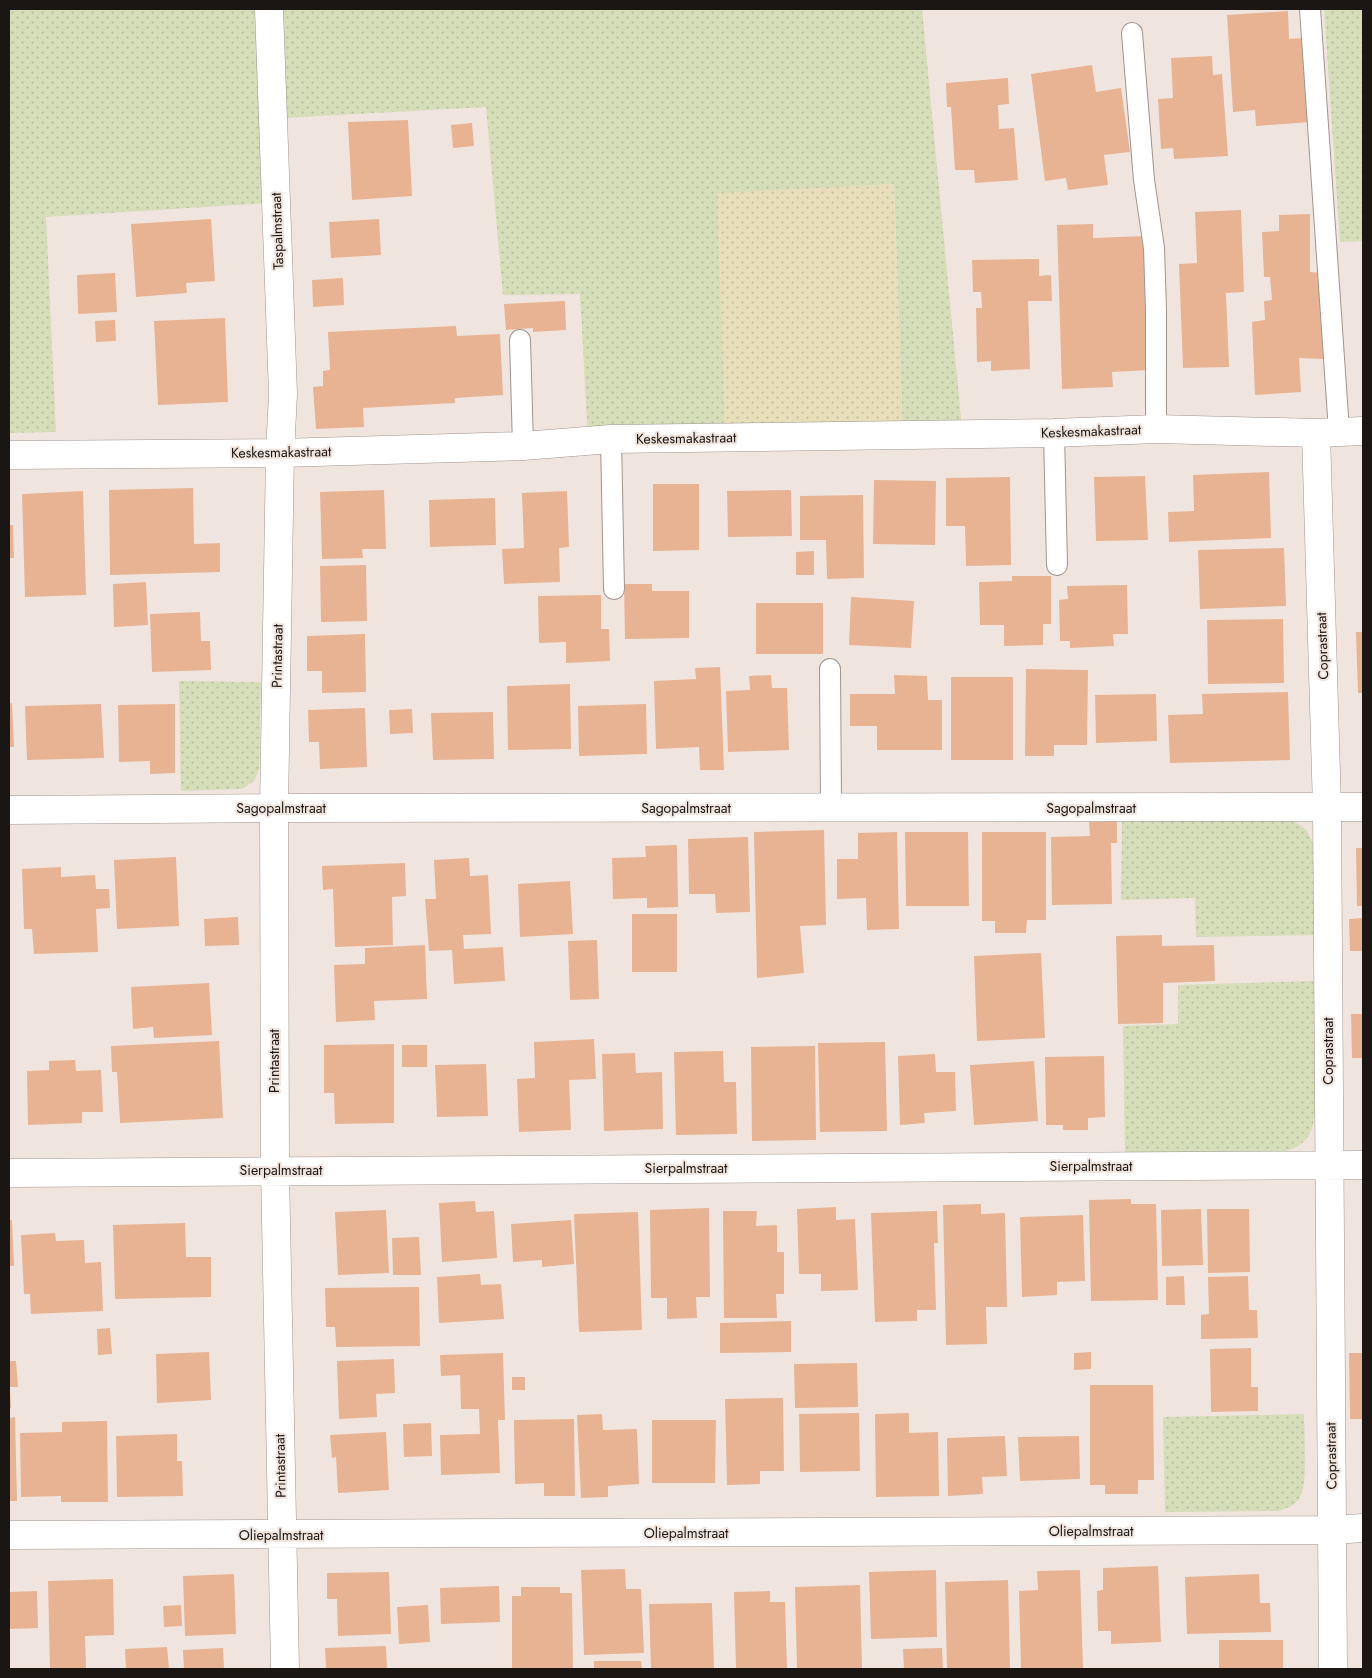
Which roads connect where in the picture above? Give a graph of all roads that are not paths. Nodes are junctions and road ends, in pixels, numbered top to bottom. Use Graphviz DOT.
graph roads {
  1 [pos="269,9"];
  2 [pos="1310,9"];
  3 [pos="1132,34"];
  4 [pos="520,340"];
  5 [pos="1156,430"];
  6 [pos="1340,432"];
  7 [pos="1054,433"];
  8 [pos="611,439"];
  9 [pos="523,446"];
  10 [pos="280,453"];
  11 [pos="9,455"];
  12 [pos="1057,565"];
  13 [pos="614,589"];
  14 [pos="830,670"];
  15 [pos="1363,807"];
  16 [pos="274,808"];
  17 [pos="832,808"];
  18 [pos="1327,808"];
  19 [pos="9,810"];
  20 [pos="1328,1165"];
  21 [pos="1363,1165"];
  22 [pos="274,1170"];
  23 [pos="9,1173"];
  24 [pos="1363,1528"];
  25 [pos="1332,1530"];
  26 [pos="9,1535"];
  27 [pos="282,1535"];
  28 [pos="285,1669"];
  29 [pos="1332,1669"];
  1 -- 10 [label="street, Taspalmstraat"];
  2 -- 6 [label="lane"];
  3 -- 5 [label="lane"];
  4 -- 9 [label="lane"];
  5 -- 6 [label="street, Keskesmakastraat"];
  5 -- 7 [label="street, Keskesmakastraat"];
  6 -- 18 [label="street, Coprastraat"];
  7 -- 8 [label="street, Keskesmakastraat"];
  7 -- 12 [label="lane"];
  8 -- 9 [label="street, Keskesmakastraat"];
  8 -- 13 [label="lane"];
  9 -- 10 [label="street, Keskesmakastraat"];
  10 -- 11 [label="street, Keskesmakastraat"];
  10 -- 16 [label="street, Printastraat"];
  14 -- 17 [label="lane"];
  15 -- 18 [label="street, Sagopalmstraat"];
  16 -- 17 [label="street, Sagopalmstraat"];
  16 -- 19 [label="street, Sagopalmstraat"];
  16 -- 22 [label="street, Printastraat"];
  17 -- 18 [label="street, Sagopalmstraat"];
  18 -- 20 [label="street, Coprastraat"];
  20 -- 21 [label="street, Sierpalmstraat"];
  20 -- 22 [label="street, Sierpalmstraat"];
  20 -- 25 [label="street, Coprastraat"];
  22 -- 23 [label="street, Sierpalmstraat"];
  22 -- 27 [label="street, Printastraat"];
  24 -- 25 [label="street, Oliepalmstraat"];
  25 -- 27 [label="street, Oliepalmstraat"];
  25 -- 29 [label="street, Coprastraat"];
  26 -- 27 [label="street, Oliepalmstraat"];
  27 -- 28 [label="street, Printastraat"];
}
